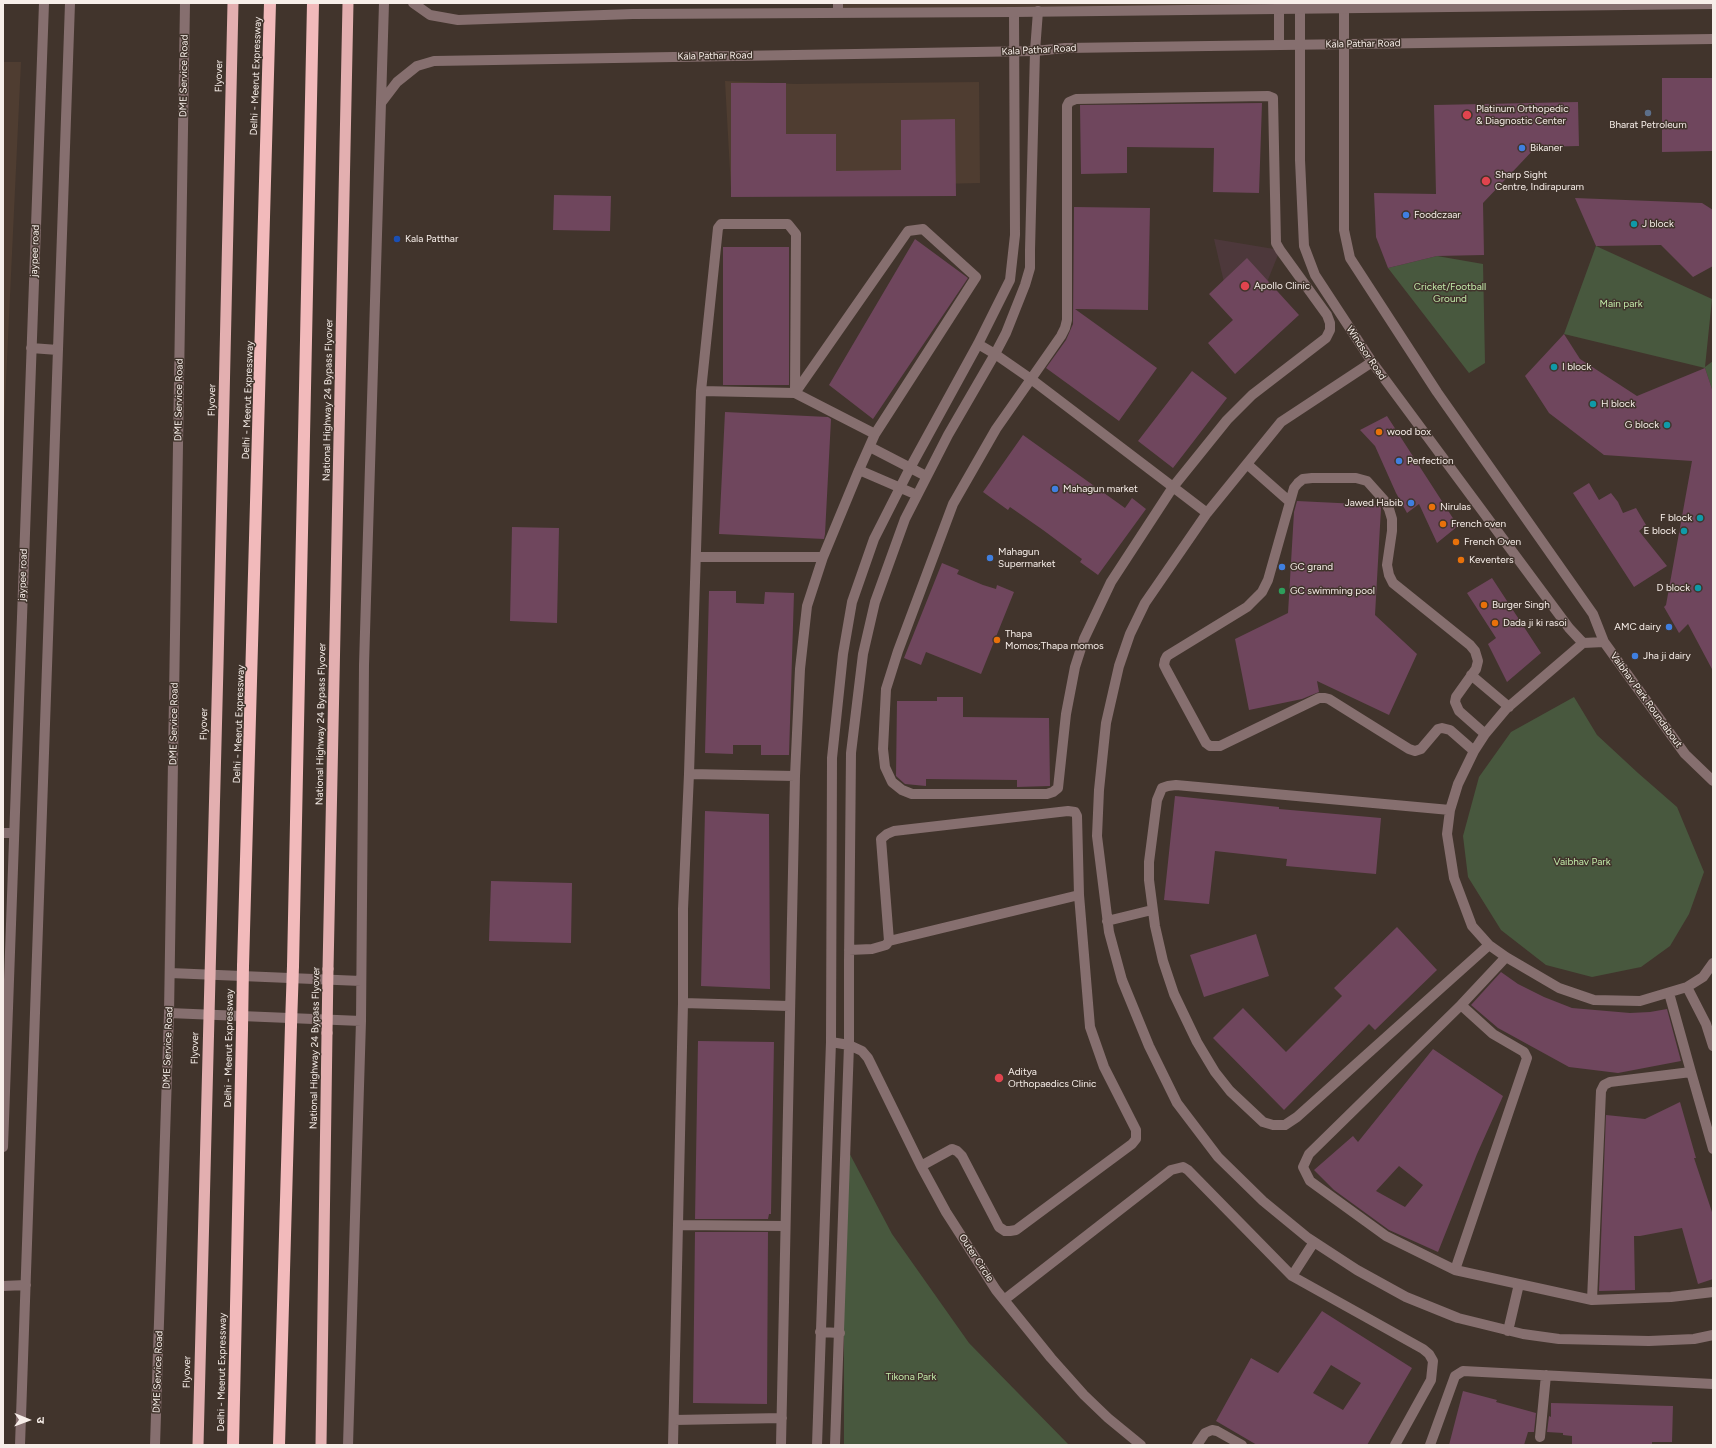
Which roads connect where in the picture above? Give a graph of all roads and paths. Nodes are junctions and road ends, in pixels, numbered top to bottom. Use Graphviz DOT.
graph roads {
  1 [pos="44,3"];
  2 [pos="70,3"];
  3 [pos="185,3"];
  4 [pos="232,3"];
  5 [pos="270,3"];
  6 [pos="313,3"];
  7 [pos="348,3"];
  8 [pos="384,3"];
  9 [pos="413,3"];
  10 [pos="1664,4"];
  11 [pos="1713,4"];
  12 [pos="1255,6"];
  13 [pos="1279,6"];
  14 [pos="838,8"];
  15 [pos="1300,8"];
  16 [pos="1344,8"];
  17 [pos="1038,11"];
  18 [pos="1014,12"];
  19 [pos="1713,39"];
  20 [pos="1344,44"];
  21 [pos="1279,45"];
  22 [pos="1300,45"];
  23 [pos="1013,51"];
  24 [pos="1035,51"];
  25 [pos="381,103"];
  26 [pos="978,344"];
  27 [pos="31,348"];
  28 [pos="58,350"];
  29 [pos="995,354"];
  30 [pos="1372,362"];
  31 [pos="1031,379"];
  32 [pos="701,391"];
  33 [pos="795,393"];
  34 [pos="875,434"];
  35 [pos="870,448"];
  36 [pos="1247,464"];
  37 [pos="910,468"];
  38 [pos="859,470"];
  39 [pos="926,476"];
  40 [pos="1173,487"];
  41 [pos="900,488"];
  42 [pos="917,495"];
  43 [pos="1290,502"];
  44 [pos="1207,512"];
  45 [pos="696,557"];
  46 [pos="823,557"];
  47 [pos="1583,642"];
  48 [pos="1604,642"];
  49 [pos="1471,675"];
  50 [pos="1509,706"];
  51 [pos="1485,734"];
  52 [pos="1474,752"];
  53 [pos="689,774"];
  54 [pos="794,776"];
  55 [pos="1713,781"];
  56 [pos="1450,810"];
  57 [pos="3,833"];
  58 [pos="14,833"];
  59 [pos="8,869"];
  60 [pos="1079,895"];
  61 [pos="1152,910"];
  62 [pos="1107,921"];
  63 [pos="889,941"];
  64 [pos="1489,945"];
  65 [pos="849,950"];
  66 [pos="1506,957"];
  67 [pos="1713,963"];
  68 [pos="170,973"];
  69 [pos="361,981"];
  70 [pos="1687,987"];
  71 [pos="1669,992"];
  72 [pos="683,1003"];
  73 [pos="1461,1005"];
  74 [pos="789,1006"];
  75 [pos="169,1013"];
  76 [pos="361,1021"];
  77 [pos="831,1042"];
  78 [pos="849,1045"];
  79 [pos="1713,1046"];
  80 [pos="1691,1072"];
  81 [pos="3,1148"];
  82 [pos="1713,1149"];
  83 [pos="921,1166"];
  84 [pos="678,1226"];
  85 [pos="784,1226"];
  86 [pos="1314,1242"];
  87 [pos="1455,1270"];
  88 [pos="1292,1276"];
  89 [pos="1519,1284"];
  90 [pos="26,1285"];
  91 [pos="3,1286"];
  92 [pos="1713,1292"];
  93 [pos="1004,1300"];
  94 [pos="1592,1300"];
  95 [pos="1508,1331"];
  96 [pos="820,1332"];
  97 [pos="840,1333"];
  98 [pos="1713,1335"];
  99 [pos="1546,1375"];
  100 [pos="1713,1384"];
  101 [pos="782,1418"];
  102 [pos="674,1420"];
  103 [pos="1540,1437"];
  104 [pos="20,1445"];
  105 [pos="156,1445"];
  106 [pos="198,1445"];
  107 [pos="233,1445"];
  108 [pos="279,1445"];
  109 [pos="321,1445"];
  110 [pos="348,1445"];
  111 [pos="674,1445"];
  112 [pos="781,1445"];
  113 [pos="817,1445"];
  114 [pos="835,1445"];
  115 [pos="1141,1445"];
  116 [pos="1197,1445"];
  117 [pos="1242,1445"];
  118 [pos="1395,1445"];
  119 [pos="1430,1445"];
  1 -- 27 [label="street, jaypee road"];
  2 -- 28 [label="street"];
  3 -- 68 [label="street, DME Service Road"];
  4 -- 106 [label="highway, Flyover, bridge"];
  5 -- 107 [label="highway, Delhi - Meerut Expressway, bridge"];
  6 -- 108 [label="highway, bridge"];
  7 -- 109 [label="highway, National Highway 24 Bypass Flyover, bridge"];
  8 -- 25 [label="street"];
  9 -- 14 [label="street"];
  10 -- 11 [label="street"];
  10 -- 16 [label="street"];
  12 -- 13 [label="street"];
  12 -- 17 [label="street"];
  13 -- 15 [label="street"];
  13 -- 21 [label="street"];
  14 -- 18 [label="street"];
  15 -- 16 [label="street"];
  15 -- 22 [label="street, Windsor Road"];
  16 -- 20 [label="street"];
  17 -- 18 [label="street"];
  17 -- 24 [label="street"];
  18 -- 23 [label="street"];
  19 -- 20 [label="street, Kala Pathar Road"];
  20 -- 22 [label="street, Kala Pathar Road"];
  20 -- 48 [label="street"];
  21 -- 22 [label="street, Kala Pathar Road"];
  21 -- 24 [label="street, Kala Pathar Road"];
  22 -- 30 [label="street, Windsor Road"];
  23 -- 24 [label="street, Kala Pathar Road"];
  23 -- 25 [label="street, Kala Pathar Road"];
  23 -- 26 [label="street"];
  24 -- 29 [label="street"];
  25 -- 69 [label="street"];
  26 -- 29 [label="street"];
  26 -- 37 [label="street"];
  27 -- 28 [label="street"];
  27 -- 58 [label="street, jaypee road"];
  28 -- 90 [label="street"];
  29 -- 31 [label="street"];
  29 -- 39 [label="street"];
  30 -- 36 [label="street"];
  30 -- 47 [label="street, Windsor Road"];
  31 -- 40 [label="street"];
  31 -- 40 [label="street"];
  31 -- 40 [label="street"];
  32 -- 33 [label="street"];
  32 -- 33 [label="street"];
  32 -- 45 [label="street"];
  33 -- 34 [label="street"];
  33 -- 34 [label="street"];
  34 -- 35 [label="street"];
  35 -- 37 [label="street"];
  35 -- 38 [label="street"];
  36 -- 43 [label="street"];
  36 -- 44 [label="street"];
  37 -- 39 [label="street"];
  37 -- 41 [label="street"];
  38 -- 41 [label="street"];
  38 -- 46 [label="street"];
  39 -- 42 [label="street"];
  40 -- 44 [label="street"];
  41 -- 42 [label="street"];
  41 -- 77 [label="street"];
  42 -- 65 [label="street"];
  43 -- 49 [label="street"];
  43 -- 52 [label="street"];
  44 -- 62 [label="street"];
  45 -- 46 [label="street"];
  45 -- 53 [label="street"];
  46 -- 54 [label="street"];
  47 -- 48 [label="street, Vaibhav Park Roundabout"];
  47 -- 50 [label="street"];
  48 -- 55 [label="street, Vaibhav Park Roundabout"];
  49 -- 50 [label="street"];
  49 -- 51 [label="street"];
  50 -- 51 [label="street"];
  51 -- 52 [label="street"];
  52 -- 56 [label="street"];
  53 -- 54 [label="street"];
  53 -- 72 [label="street"];
  54 -- 74 [label="street"];
  56 -- 61 [label="street"];
  56 -- 64 [label="street"];
  57 -- 58 [label="street"];
  58 -- 59 [label="street, jaypee road"];
  59 -- 81 [label="street, jaypee road"];
  60 -- 63 [label="street"];
  60 -- 63 [label="street"];
  60 -- 83 [label="street"];
  61 -- 62 [label="street"];
  61 -- 64 [label="street"];
  62 -- 86 [label="street"];
  63 -- 65 [label="street"];
  64 -- 66 [label="street"];
  65 -- 78 [label="street"];
  66 -- 71 [label="street"];
  66 -- 73 [label="street"];
  67 -- 70 [label="street"];
  68 -- 69 [label="street"];
  68 -- 75 [label="street, DME Service Road"];
  69 -- 76 [label="street"];
  70 -- 71 [label="street"];
  70 -- 79 [label="street"];
  71 -- 80 [label="street"];
  72 -- 74 [label="street"];
  72 -- 84 [label="street"];
  73 -- 87 [label="street"];
  73 -- 87 [label="street"];
  74 -- 85 [label="street"];
  75 -- 76 [label="street"];
  75 -- 105 [label="street, DME Service Road"];
  76 -- 110 [label="street"];
  77 -- 78 [label="street"];
  77 -- 96 [label="street"];
  78 -- 83 [label="street, Outer Circle"];
  78 -- 97 [label="street"];
  80 -- 82 [label="street"];
  80 -- 94 [label="street"];
  83 -- 93 [label="street, Outer Circle"];
  84 -- 85 [label="street"];
  84 -- 102 [label="street"];
  85 -- 101 [label="street"];
  86 -- 88 [label="street"];
  86 -- 95 [label="street"];
  87 -- 89 [label="street"];
  88 -- 93 [label="street"];
  88 -- 118 [label="street"];
  89 -- 94 [label="street"];
  89 -- 95 [label="street"];
  90 -- 91 [label="street"];
  90 -- 104 [label="street"];
  92 -- 94 [label="street"];
  93 -- 115 [label="street, Outer Circle"];
  95 -- 98 [label="street"];
  96 -- 97 [label="street"];
  96 -- 113 [label="street"];
  97 -- 114 [label="street"];
  99 -- 100 [label="street"];
  99 -- 103 [label="street"];
  99 -- 119 [label="street"];
  101 -- 102 [label="street"];
  101 -- 112 [label="street"];
  102 -- 111 [label="street"];
  116 -- 117 [label="street"];
}
